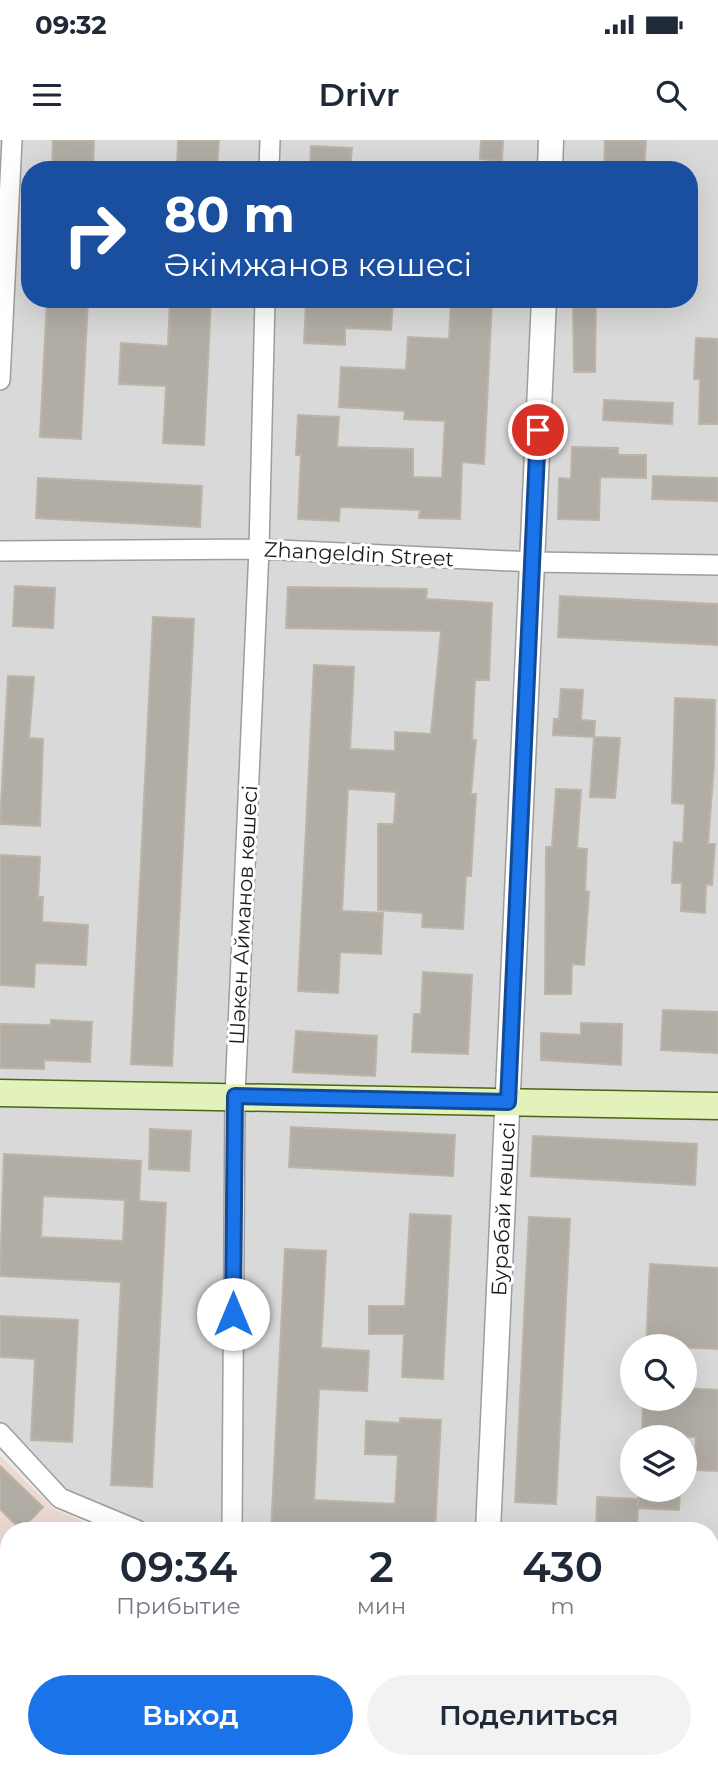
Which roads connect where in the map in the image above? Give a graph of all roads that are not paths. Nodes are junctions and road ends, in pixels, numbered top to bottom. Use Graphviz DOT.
graph roads {
  1 [pos="12,140"];
  2 [pos="270,140"];
  3 [pos="551,140"];
  4 [pos="269,161"];
  5 [pos="550,161"];
  6 [pos="265,308"];
  7 [pos="544,308"];
  8 [pos="0,380"];
  9 [pos="259,549"];
  10 [pos="0,551"];
  11 [pos="533,562"];
  12 [pos="718,565"];
  13 [pos="0,1093"];
  14 [pos="235,1096"];
  15 [pos="508,1102"];
  16 [pos="718,1106"];
  17 [pos="0,1433"];
  18 [pos="117,1522"];
  19 [pos="232,1522"];
  20 [pos="488,1522"];
  1 -- 8 [label="street"];
  2 -- 4 [label="street"];
  3 -- 5 [label="street"];
  6 -- 9 [label="street, Шәкен Айманов көшесі"];
  7 -- 11 [label="street, Бурабай көшесі"];
  9 -- 10 [label="street, Zhangeldin Street"];
  9 -- 11 [label="street, Zhangeldin Street"];
  9 -- 14 [label="street, Шәкен Айманов көшесі"];
  11 -- 12 [label="street, Zhangeldin Street"];
  11 -- 15 [label="street, Бурабай көшесі"];
  13 -- 14 [label="main road"];
  14 -- 15 [label="main road"];
  14 -- 19 [label="street, Шәкен Айманов көшесі"];
  15 -- 16 [label="main road"];
  15 -- 20 [label="street, Бурабай көшесі"];
  17 -- 18 [label="street"];
}
